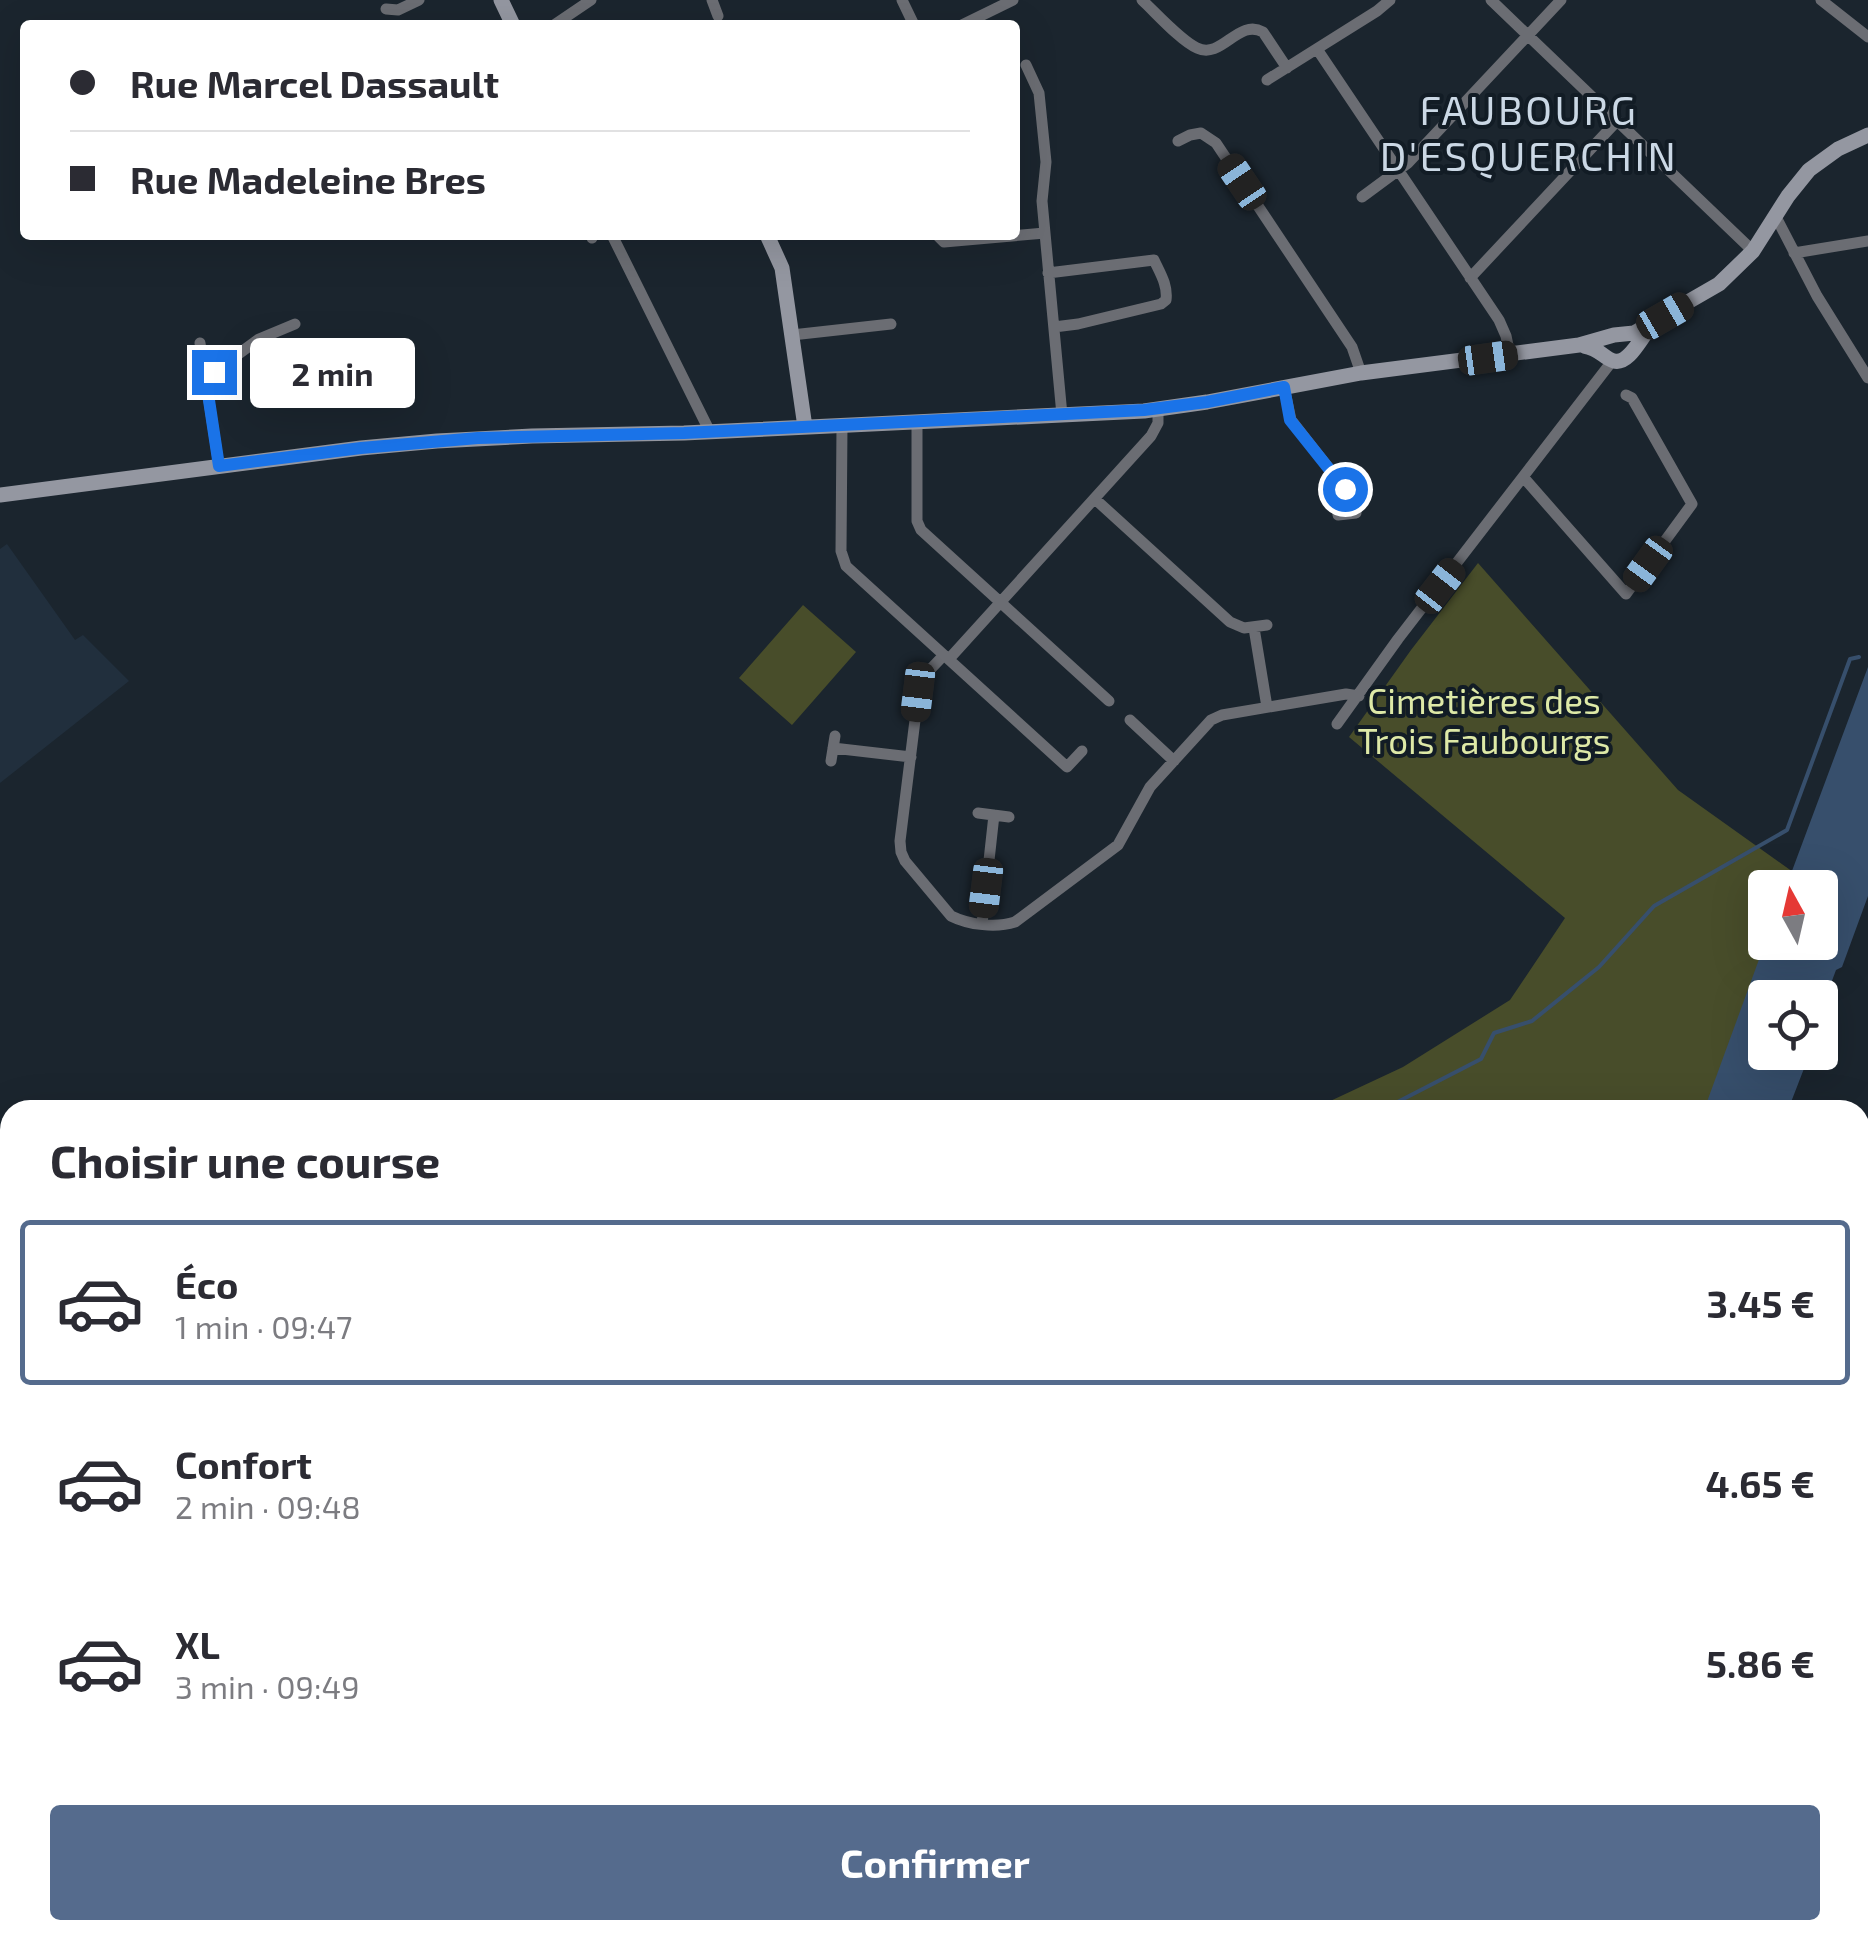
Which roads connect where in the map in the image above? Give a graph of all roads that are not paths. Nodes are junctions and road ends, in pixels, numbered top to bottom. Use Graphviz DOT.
graph roads {
  1 [pos="420,0"];
  2 [pos="592,0"];
  3 [pos="712,0"];
  4 [pos="1142,0"];
  5 [pos="1390,0"];
  6 [pos="1491,0"];
  7 [pos="1561,0"];
  8 [pos="1821,0"];
  9 [pos="1008,1"];
  10 [pos="386,10"];
  11 [pos="718,16"];
  12 [pos="568,20"];
  13 [pos="972,20"];
  14 [pos="1528,36"];
  15 [pos="1868,37"];
  16 [pos="1316,49"];
  17 [pos="1026,65"];
  18 [pos="1287,68"];
  19 [pos="1268,80"];
  20 [pos="1617,121"];
  21 [pos="1868,135"];
  22 [pos="1178,141"];
  23 [pos="1398,171"];
  24 [pos="1362,197"];
  25 [pos="1776,216"];
  26 [pos="1044,233"];
  27 [pos="1020,235"];
  28 [pos="614,240"];
  29 [pos="769,240"];
  30 [pos="942,240"];
  31 [pos="966,240"];
  32 [pos="1868,241"];
  33 [pos="1753,251"];
  34 [pos="1794,253"];
  35 [pos="1048,273"];
  36 [pos="1470,278"];
  37 [pos="1665,316"];
  38 [pos="295,324"];
  39 [pos="890,324"];
  40 [pos="1054,327"];
  41 [pos="792,335"];
  42 [pos="1615,336"];
  43 [pos="200,343"];
  44 [pos="1579,345"];
  45 [pos="1631,352"];
  46 [pos="1510,354"];
  47 [pos="1609,358"];
  48 [pos="1361,373"];
  49 [pos="205,374"];
  50 [pos="1868,378"];
  51 [pos="1284,387"];
  52 [pos="1626,396"];
  53 [pos="1158,409"];
  54 [pos="1062,416"];
  55 [pos="917,423"];
  56 [pos="842,426"];
  57 [pos="805,427"];
  58 [pos="710,432"];
  59 [pos="219,466"];
  60 [pos="1334,474"];
  61 [pos="1524,478"];
  62 [pos="0,495"];
  63 [pos="1095,499"];
  64 [pos="1000,603"];
  65 [pos="1268,625"];
  66 [pos="1254,628"];
  67 [pos="946,657"];
  68 [pos="1359,696"];
  69 [pos="1109,701"];
  70 [pos="1267,707"];
  71 [pos="1130,720"];
  72 [pos="1337,724"];
  73 [pos="833,748"];
  74 [pos="1082,751"];
  75 [pos="911,757"];
  76 [pos="1174,761"];
  77 [pos="978,813"];
  78 [pos="994,815"];
  79 [pos="1009,817"];
  80 [pos="982,924"];
  1 -- 10 [label="street"];
  2 -- 12 [label="street"];
  3 -- 11 [label="street"];
  4 -- 18 [label="street"];
  5 -- 16 [label="street"];
  6 -- 14 [label="street"];
  7 -- 14 [label="street"];
  8 -- 15 [label="street"];
  9 -- 13 [label="street"];
  14 -- 20 [label="street"];
  14 -- 23 [label="street"];
  16 -- 18 [label="street"];
  16 -- 23 [label="street"];
  17 -- 26 [label="street"];
  18 -- 19 [label="street"];
  20 -- 33 [label="street"];
  20 -- 36 [label="street"];
  21 -- 25 [label="main road"];
  22 -- 48 [label="street"];
  23 -- 24 [label="street"];
  23 -- 36 [label="street"];
  25 -- 33 [label="main road"];
  25 -- 34 [label="street"];
  26 -- 27 [label="street"];
  26 -- 35 [label="street"];
  28 -- 58 [label="street"];
  29 -- 41 [label="main road"];
  30 -- 31 [label="street"];
  32 -- 34 [label="street"];
  33 -- 37 [label="main road"];
  34 -- 50 [label="street"];
  35 -- 40 [label="street"];
  35 -- 40 [label="street"];
  36 -- 46 [label="street"];
  37 -- 42 [label="main road"];
  37 -- 45 [label="main road"];
  38 -- 49 [label="street"];
  39 -- 41 [label="street"];
  40 -- 54 [label="street"];
  41 -- 57 [label="main road"];
  42 -- 44 [label="main road"];
  42 -- 45 [label="main road"];
  42 -- 47 [label="main road"];
  43 -- 49 [label="street"];
  44 -- 46 [label="main road"];
  44 -- 47 [label="main road"];
  45 -- 47 [label="main road"];
  46 -- 48 [label="main road"];
  47 -- 61 [label="street"];
  48 -- 51 [label="main road"];
  49 -- 59 [label="street"];
  51 -- 53 [label="main road"];
  51 -- 60 [label="street"];
  52 -- 61 [label="street"];
  53 -- 54 [label="main road"];
  53 -- 63 [label="street"];
  54 -- 55 [label="main road"];
  55 -- 56 [label="main road"];
  55 -- 64 [label="street"];
  56 -- 57 [label="main road"];
  56 -- 67 [label="street"];
  57 -- 58 [label="main road"];
  58 -- 59 [label="main road"];
  59 -- 62 [label="main road"];
  61 -- 68 [label="street"];
  63 -- 64 [label="street"];
  63 -- 66 [label="street"];
  64 -- 67 [label="street"];
  64 -- 69 [label="street"];
  65 -- 66 [label="street"];
  66 -- 70 [label="street"];
  67 -- 74 [label="street"];
  67 -- 75 [label="street"];
  68 -- 70 [label="street"];
  68 -- 72 [label="street"];
  70 -- 76 [label="street"];
  71 -- 76 [label="street"];
  73 -- 75 [label="street"];
  75 -- 80 [label="street"];
  76 -- 80 [label="street"];
  77 -- 78 [label="street"];
  78 -- 79 [label="street"];
  78 -- 80 [label="street"];
}
